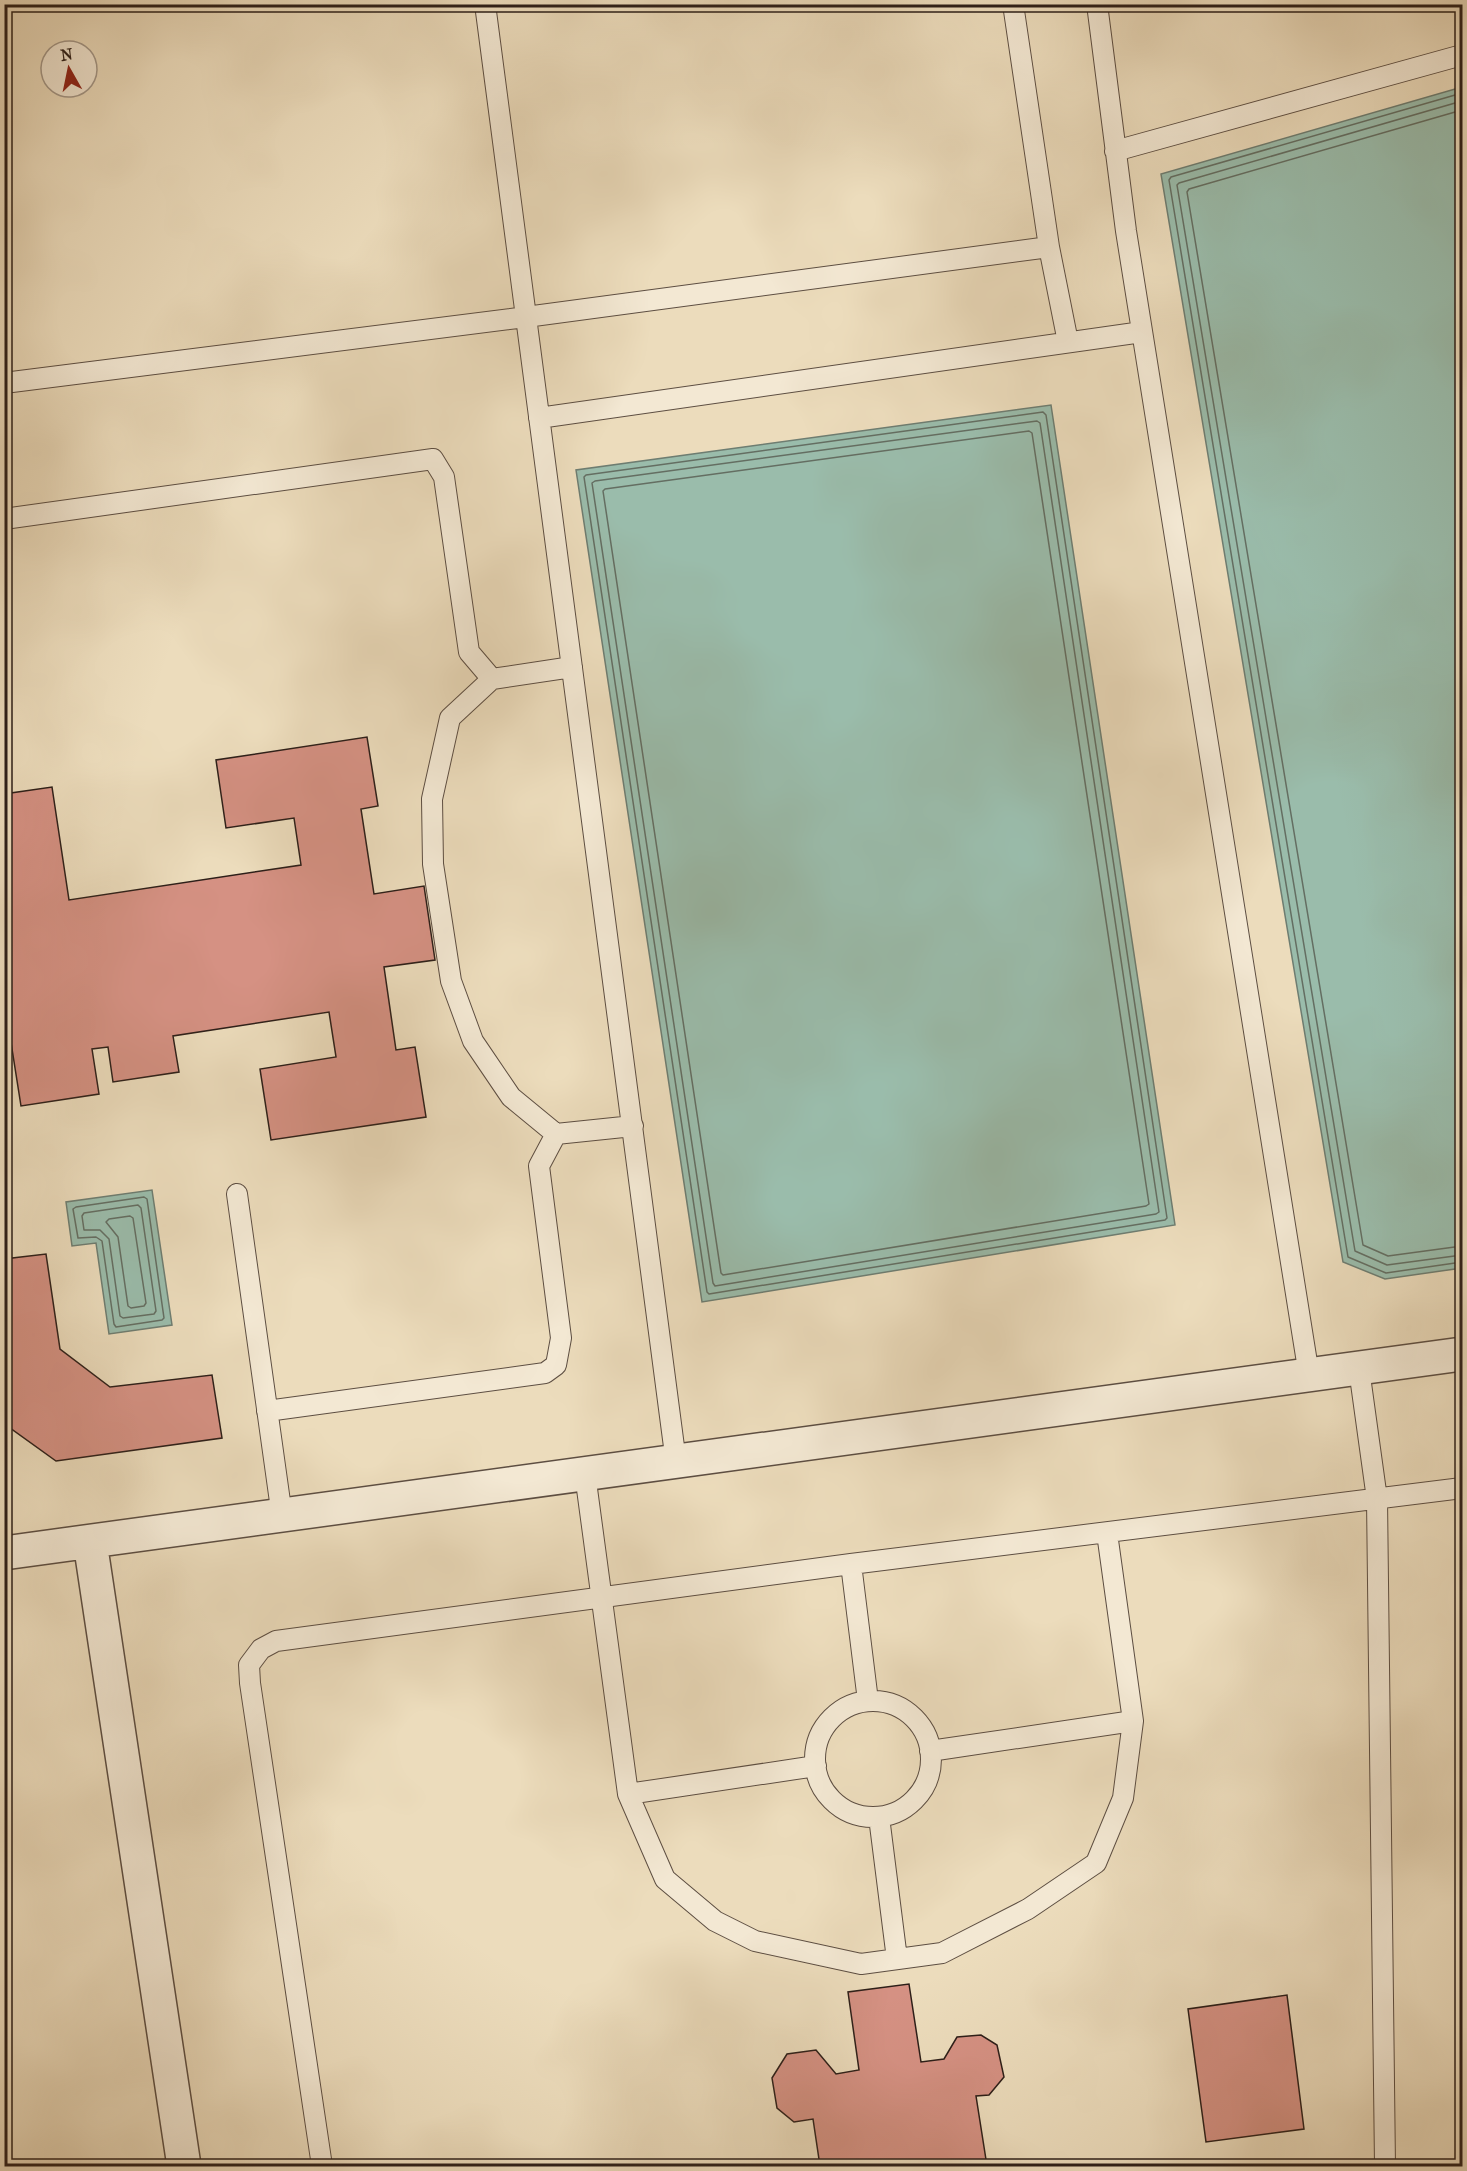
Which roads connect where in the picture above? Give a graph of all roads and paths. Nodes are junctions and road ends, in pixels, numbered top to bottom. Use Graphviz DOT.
graph roads {
  1 [pos="485,4"];
  2 [pos="1013,4"];
  3 [pos="1097,4"];
  4 [pos="1462,54"];
  5 [pos="1115,151"];
  6 [pos="1048,247"];
  7 [pos="526,317"];
  8 [pos="1142,332"];
  9 [pos="1068,342"];
  10 [pos="4,383"];
  11 [pos="539,418"];
  12 [pos="4,519"];
  13 [pos="572,667"];
  14 [pos="492,680"];
  15 [pos="633,1126"];
  16 [pos="556,1134"];
  17 [pos="237,1194"];
  18 [pos="1462,1354"];
  19 [pos="1359,1369"];
  20 [pos="1309,1375"];
  21 [pos="267,1411"];
  22 [pos="676,1462"];
  23 [pos="585,1474"];
  24 [pos="1462,1488"];
  25 [pos="1377,1499"];
  26 [pos="282,1516"];
  27 [pos="1107,1533"];
  28 [pos="90,1542"];
  29 [pos="4,1553"];
  30 [pos="851,1564"];
  31 [pos="601,1597"];
  32 [pos="868,1701"];
  33 [pos="1133,1721"];
  34 [pos="930,1750"];
  35 [pos="816,1766"];
  36 [pos="628,1794"];
  37 [pos="879,1817"];
  38 [pos="897,1959"];
  39 [pos="184,2166"];
  40 [pos="322,2166"];
  41 [pos="1385,2166"];
  1 -- 7 [label="lane"];
  2 -- 6 [label="lane"];
  3 -- 5 [label="lane"];
  4 -- 5 [label="lane"];
  5 -- 8 [label="lane"];
  6 -- 7 [label="lane"];
  6 -- 9 [label="lane"];
  7 -- 10 [label="lane"];
  7 -- 11 [label="lane"];
  8 -- 9 [label="lane"];
  8 -- 20 [label="lane"];
  9 -- 11 [label="lane"];
  11 -- 13 [label="lane"];
  12 -- 14 [label="lane"];
  13 -- 14 [label="lane"];
  13 -- 15 [label="lane"];
  14 -- 16 [label="lane"];
  15 -- 16 [label="lane"];
  15 -- 22 [label="lane"];
  16 -- 21 [label="lane"];
  17 -- 21 [label="lane"];
  18 -- 19 [label="street"];
  19 -- 20 [label="street"];
  19 -- 25 [label="lane"];
  20 -- 22 [label="street"];
  21 -- 26 [label="lane"];
  22 -- 23 [label="street"];
  23 -- 26 [label="street"];
  23 -- 31 [label="lane"];
  24 -- 25 [label="lane"];
  25 -- 27 [label="lane"];
  25 -- 41 [label="lane"];
  26 -- 28 [label="street"];
  27 -- 30 [label="lane"];
  27 -- 33 [label="lane"];
  28 -- 29 [label="street"];
  28 -- 39 [label="street"];
  30 -- 31 [label="lane"];
  30 -- 32 [label="lane"];
  31 -- 36 [label="lane"];
  31 -- 40 [label="lane"];
  32 -- 34 [label="lane"];
  32 -- 35 [label="lane"];
  33 -- 34 [label="lane"];
  33 -- 38 [label="lane"];
  34 -- 37 [label="lane"];
  35 -- 36 [label="lane"];
  35 -- 37 [label="lane"];
  36 -- 38 [label="lane"];
  37 -- 38 [label="lane"];
}
